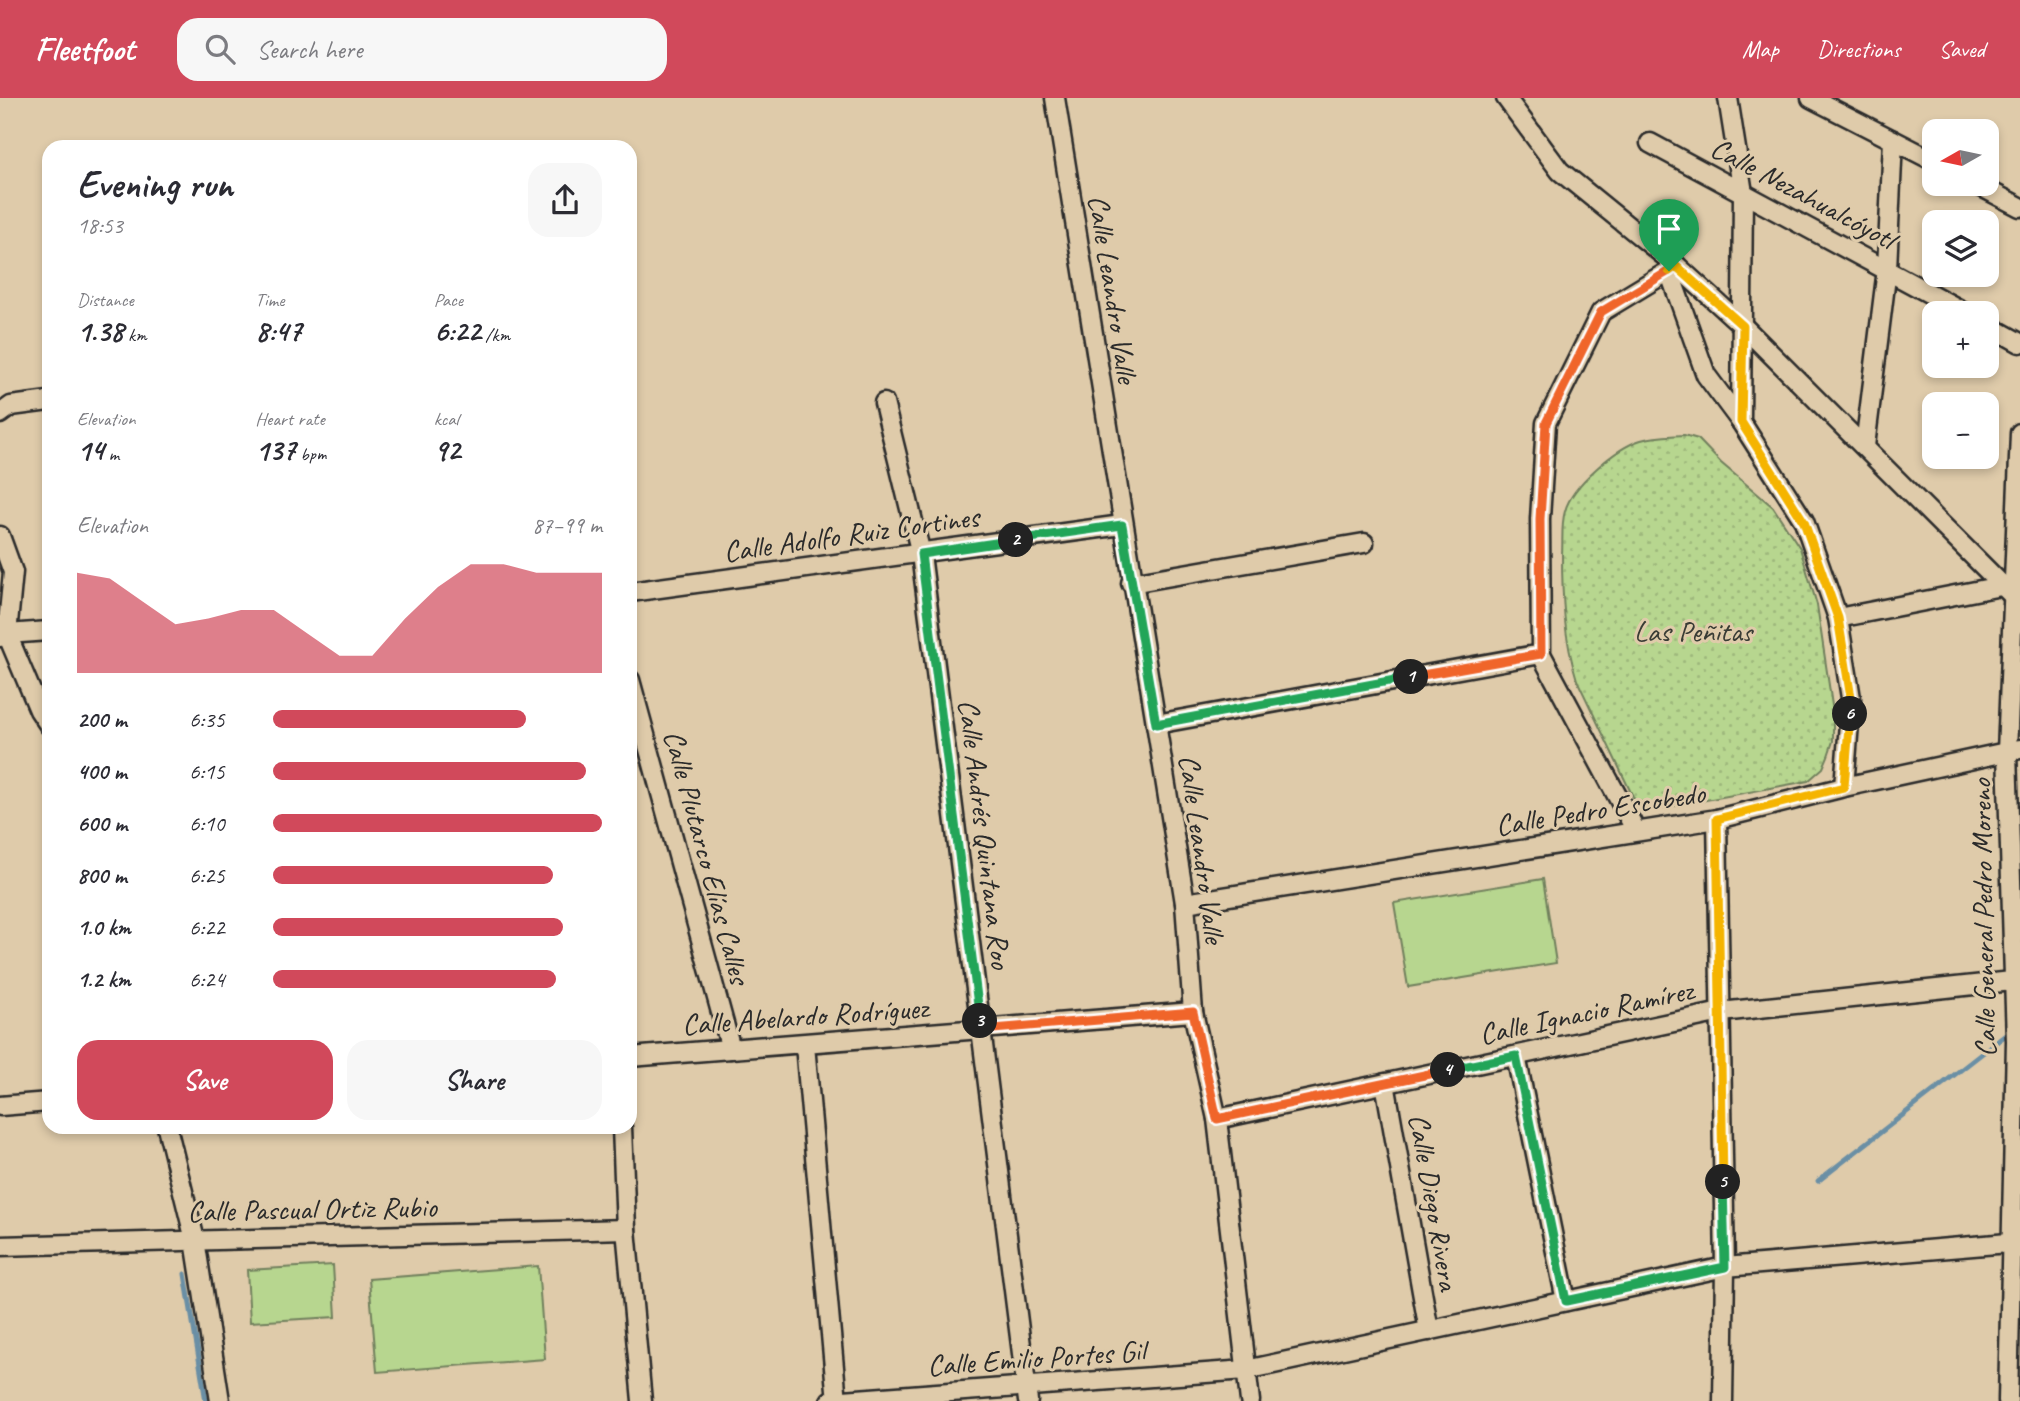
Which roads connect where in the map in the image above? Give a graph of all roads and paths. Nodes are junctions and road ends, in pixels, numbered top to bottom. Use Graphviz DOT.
graph roads {
  1 [pos="1055,98"];
  2 [pos="1506,98"];
  3 [pos="1728,98"];
  4 [pos="1811,98"];
  5 [pos="1893,140"];
  6 [pos="1650,143"];
  7 [pos="1922,155"];
  8 [pos="1743,193"];
  9 [pos="1999,196"];
  10 [pos="2020,207"];
  11 [pos="1673,268"];
  12 [pos="1887,269"];
  13 [pos="1944,301"];
  14 [pos="1743,326"];
  15 [pos="1999,331"];
  16 [pos="2020,343"];
  17 [pos="42,402"];
  18 [pos="884,403"];
  19 [pos="0,414"];
  20 [pos="1741,422"];
  21 [pos="2020,433"];
  22 [pos="1865,446"];
  23 [pos="1122,525"];
  24 [pos="0,536"];
  25 [pos="1364,543"];
  26 [pos="921,554"];
  27 [pos="1131,583"];
  28 [pos="2001,586"];
  29 [pos="637,591"];
  30 [pos="2017,600"];
  31 [pos="1838,618"];
  32 [pos="42,632"];
  33 [pos="4,636"];
  34 [pos="1541,654"];
  35 [pos="637,706"];
  36 [pos="42,715"];
  37 [pos="1156,724"];
  38 [pos="2013,751"];
  39 [pos="1844,787"];
  40 [pos="1717,819"];
  41 [pos="1636,831"];
  42 [pos="1185,903"];
  43 [pos="2012,981"];
  44 [pos="1193,1012"];
  45 [pos="1721,1012"];
  46 [pos="981,1030"];
  47 [pos="805,1045"];
  48 [pos="731,1049"];
  49 [pos="637,1056"];
  50 [pos="1516,1056"];
  51 [pos="1385,1083"];
  52 [pos="42,1103"];
  53 [pos="0,1106"];
  54 [pos="1217,1119"];
  55 [pos="169,1134"];
  56 [pos="622,1134"];
  57 [pos="626,1229"];
  58 [pos="195,1240"];
  59 [pos="2016,1243"];
  60 [pos="0,1246"];
  61 [pos="1725,1267"];
  62 [pos="1566,1301"];
  63 [pos="1429,1331"];
  64 [pos="1246,1370"];
  65 [pos="1028,1394"];
  66 [pos="220,1401"];
  67 [pos="642,1401"];
  68 [pos="830,1401"];
  69 [pos="837,1401"];
  70 [pos="1250,1401"];
  71 [pos="1723,1401"];
  72 [pos="2008,1401"];
  1 -- 23 [label="street, Calle Leandro Valle"];
  2 -- 11 [label="street"];
  3 -- 8 [label="street"];
  4 -- 5 [label="street"];
  5 -- 7 [label="street"];
  5 -- 12 [label="street"];
  6 -- 8 [label="street, Calle Nezahualcóyotl"];
  8 -- 12 [label="street, Calle Nezahualcóyotl"];
  8 -- 14 [label="street"];
  9 -- 10 [label="street"];
  11 -- 14 [label="street"];
  11 -- 20 [label="street"];
  11 -- 34 [label="street"];
  12 -- 13 [label="street, Calle Nezahualcóyotl"];
  12 -- 22 [label="street"];
  14 -- 20 [label="street"];
  14 -- 22 [label="street"];
  15 -- 16 [label="street"];
  17 -- 19 [label="street"];
  18 -- 26 [label="street, Calle Andrés Quintana Roo"];
  20 -- 31 [label="street"];
  21 -- 30 [label="street, Calle General Pedro Moreno"];
  22 -- 28 [label="street"];
  23 -- 26 [label="street, Calle Adolfo Ruiz Cortines"];
  23 -- 27 [label="street, Calle Leandro Valle"];
  24 -- 33 [label="street"];
  25 -- 27 [label="street"];
  26 -- 29 [label="street, Calle Adolfo Ruiz Cortines"];
  26 -- 46 [label="street, Calle Andrés Quintana Roo"];
  27 -- 37 [label="street, Calle Leandro Valle"];
  28 -- 30 [label="street"];
  28 -- 31 [label="street"];
  30 -- 38 [label="street, Calle General Pedro Moreno"];
  31 -- 39 [label="street"];
  32 -- 33 [label="street"];
  33 -- 36 [label="street"];
  34 -- 37 [label="street"];
  34 -- 41 [label="street"];
  35 -- 48 [label="street, Calle Plutarco Elías Calles"];
  37 -- 42 [label="street, Calle Leandro Valle"];
  38 -- 39 [label="street, Calle Pedro Escobedo"];
  38 -- 43 [label="street, Calle General Pedro Moreno"];
  39 -- 40 [label="street, Calle Pedro Escobedo"];
  40 -- 41 [label="street, Calle Pedro Escobedo"];
  40 -- 45 [label="street"];
  41 -- 42 [label="street, Calle Pedro Escobedo"];
  42 -- 44 [label="street, Calle Leandro Valle"];
  43 -- 45 [label="street, Calle Ignacio Ramírez"];
  43 -- 59 [label="street, Calle General Pedro Moreno"];
  44 -- 46 [label="street, Calle Abelardo Rodríguez"];
  44 -- 54 [label="street, Calle Leandro Valle"];
  45 -- 50 [label="street, Calle Ignacio Ramírez"];
  45 -- 61 [label="street"];
  46 -- 47 [label="street, Calle Abelardo Rodríguez"];
  46 -- 65 [label="street, Calle Andrés Quintana Roo"];
  47 -- 48 [label="street, Calle Abelardo Rodríguez"];
  47 -- 69 [label="street"];
  48 -- 49 [label="street, Calle Abelardo Rodríguez"];
  50 -- 51 [label="street, Calle Ignacio Ramírez"];
  50 -- 62 [label="street"];
  51 -- 54 [label="street, Calle Ignacio Ramírez"];
  51 -- 63 [label="street, Calle Diego Rivera"];
  52 -- 53 [label="street"];
  54 -- 64 [label="street, Calle Leandro Valle"];
  55 -- 58 [label="street"];
  56 -- 57 [label="street"];
  57 -- 58 [label="street, Calle Pascual Ortiz Rubio"];
  57 -- 67 [label="street"];
  58 -- 60 [label="street, Calle Pascual Ortiz Rubio"];
  58 -- 66 [label="street"];
  59 -- 61 [label="street, Calle Emilio Portes Gil"];
  59 -- 72 [label="street, Calle General Pedro Moreno"];
  61 -- 62 [label="street, Calle Emilio Portes Gil"];
  61 -- 71 [label="street"];
  62 -- 63 [label="street, Calle Emilio Portes Gil"];
  63 -- 64 [label="street, Calle Emilio Portes Gil"];
  64 -- 65 [label="street, Calle Emilio Portes Gil"];
  64 -- 70 [label="street, Calle Leandro Valle"];
  65 -- 69 [label="street, Calle Emilio Portes Gil"];
  68 -- 69 [label="street, Calle Emilio Portes Gil"];
}
